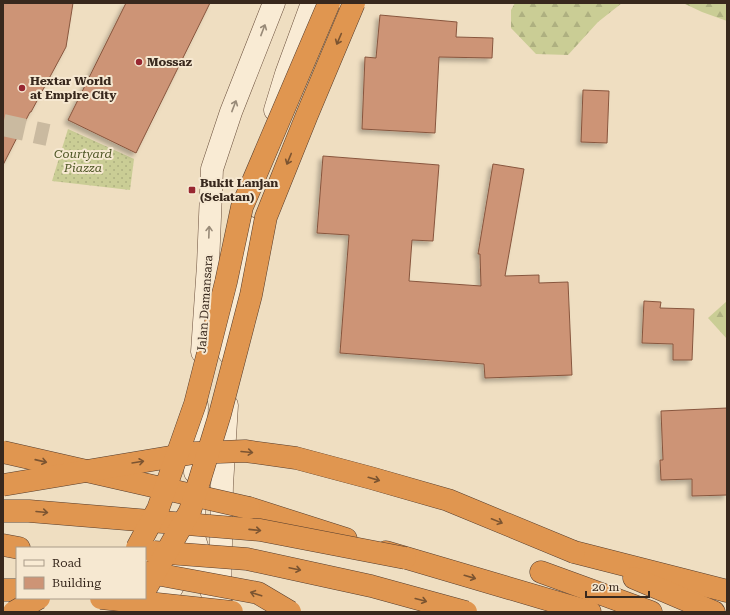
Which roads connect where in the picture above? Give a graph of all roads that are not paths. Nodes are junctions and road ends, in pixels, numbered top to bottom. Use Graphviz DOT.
graph roads {
  1 [pos="274,3"];
  2 [pos="312,3"];
  3 [pos="329,3"];
  4 [pos="354,3"];
  5 [pos="3,452"];
  6 [pos="3,485"];
  7 [pos="3,511"];
  8 [pos="194,537"];
  9 [pos="3,545"];
  10 [pos="16,547"];
  11 [pos="138,547"];
  12 [pos="146,551"];
  13 [pos="574,552"];
  14 [pos="405,558"];
  15 [pos="146,572"];
  16 [pos="541,572"];
  17 [pos="146,588"];
  18 [pos="3,590"];
  19 [pos="16,590"];
  20 [pos="727,591"];
  21 [pos="37,599"];
  22 [pos="109,599"];
  23 [pos="110,599"];
  24 [pos="139,599"];
  25 [pos="3,610"];
  26 [pos="14,612"];
  27 [pos="19,612"];
  28 [pos="102,612"];
  29 [pos="132,612"];
  30 [pos="150,612"];
  31 [pos="219,612"];
  32 [pos="232,612"];
  33 [pos="285,612"];
  34 [pos="290,612"];
  35 [pos="466,612"];
  36 [pos="590,612"];
  37 [pos="651,612"];
  38 [pos="714,612"];
  8 -- 1 [label="street, Jalan Damansara, one-way"];
  2 -- 31 [label="street, Jalan Damansara"];
  3 -- 11 [label="highway, bridge"];
  4 -- 17 [label="highway, one-way, bridge"];
  5 -- 14 [label="highway, one-way, bridge"];
  6 -- 13 [label="highway, one-way, bridge"];
  7 -- 14 [label="highway, one-way, bridge"];
  8 -- 30 [label="street"];
  8 -- 31 [label="street, Jalan Damansara"];
  9 -- 10 [label="highway"];
  12 -- 35 [label="highway, one-way, bridge"];
  13 -- 20 [label="highway"];
  13 -- 38 [label="highway"];
  14 -- 36 [label="highway, one-way"];
  34 -- 15 [label="highway, one-way, bridge"];
  16 -- 37 [label="highway"];
  18 -- 19 [label="highway"];
  21 -- 26 [label="highway, bridge"];
  22 -- 28 [label="highway"];
  23 -- 32 [label="highway, bridge"];
  24 -- 29 [label="highway"];
  25 -- 27 [label="street"];
  33 -- 34 [label="highway, bridge"];
}
